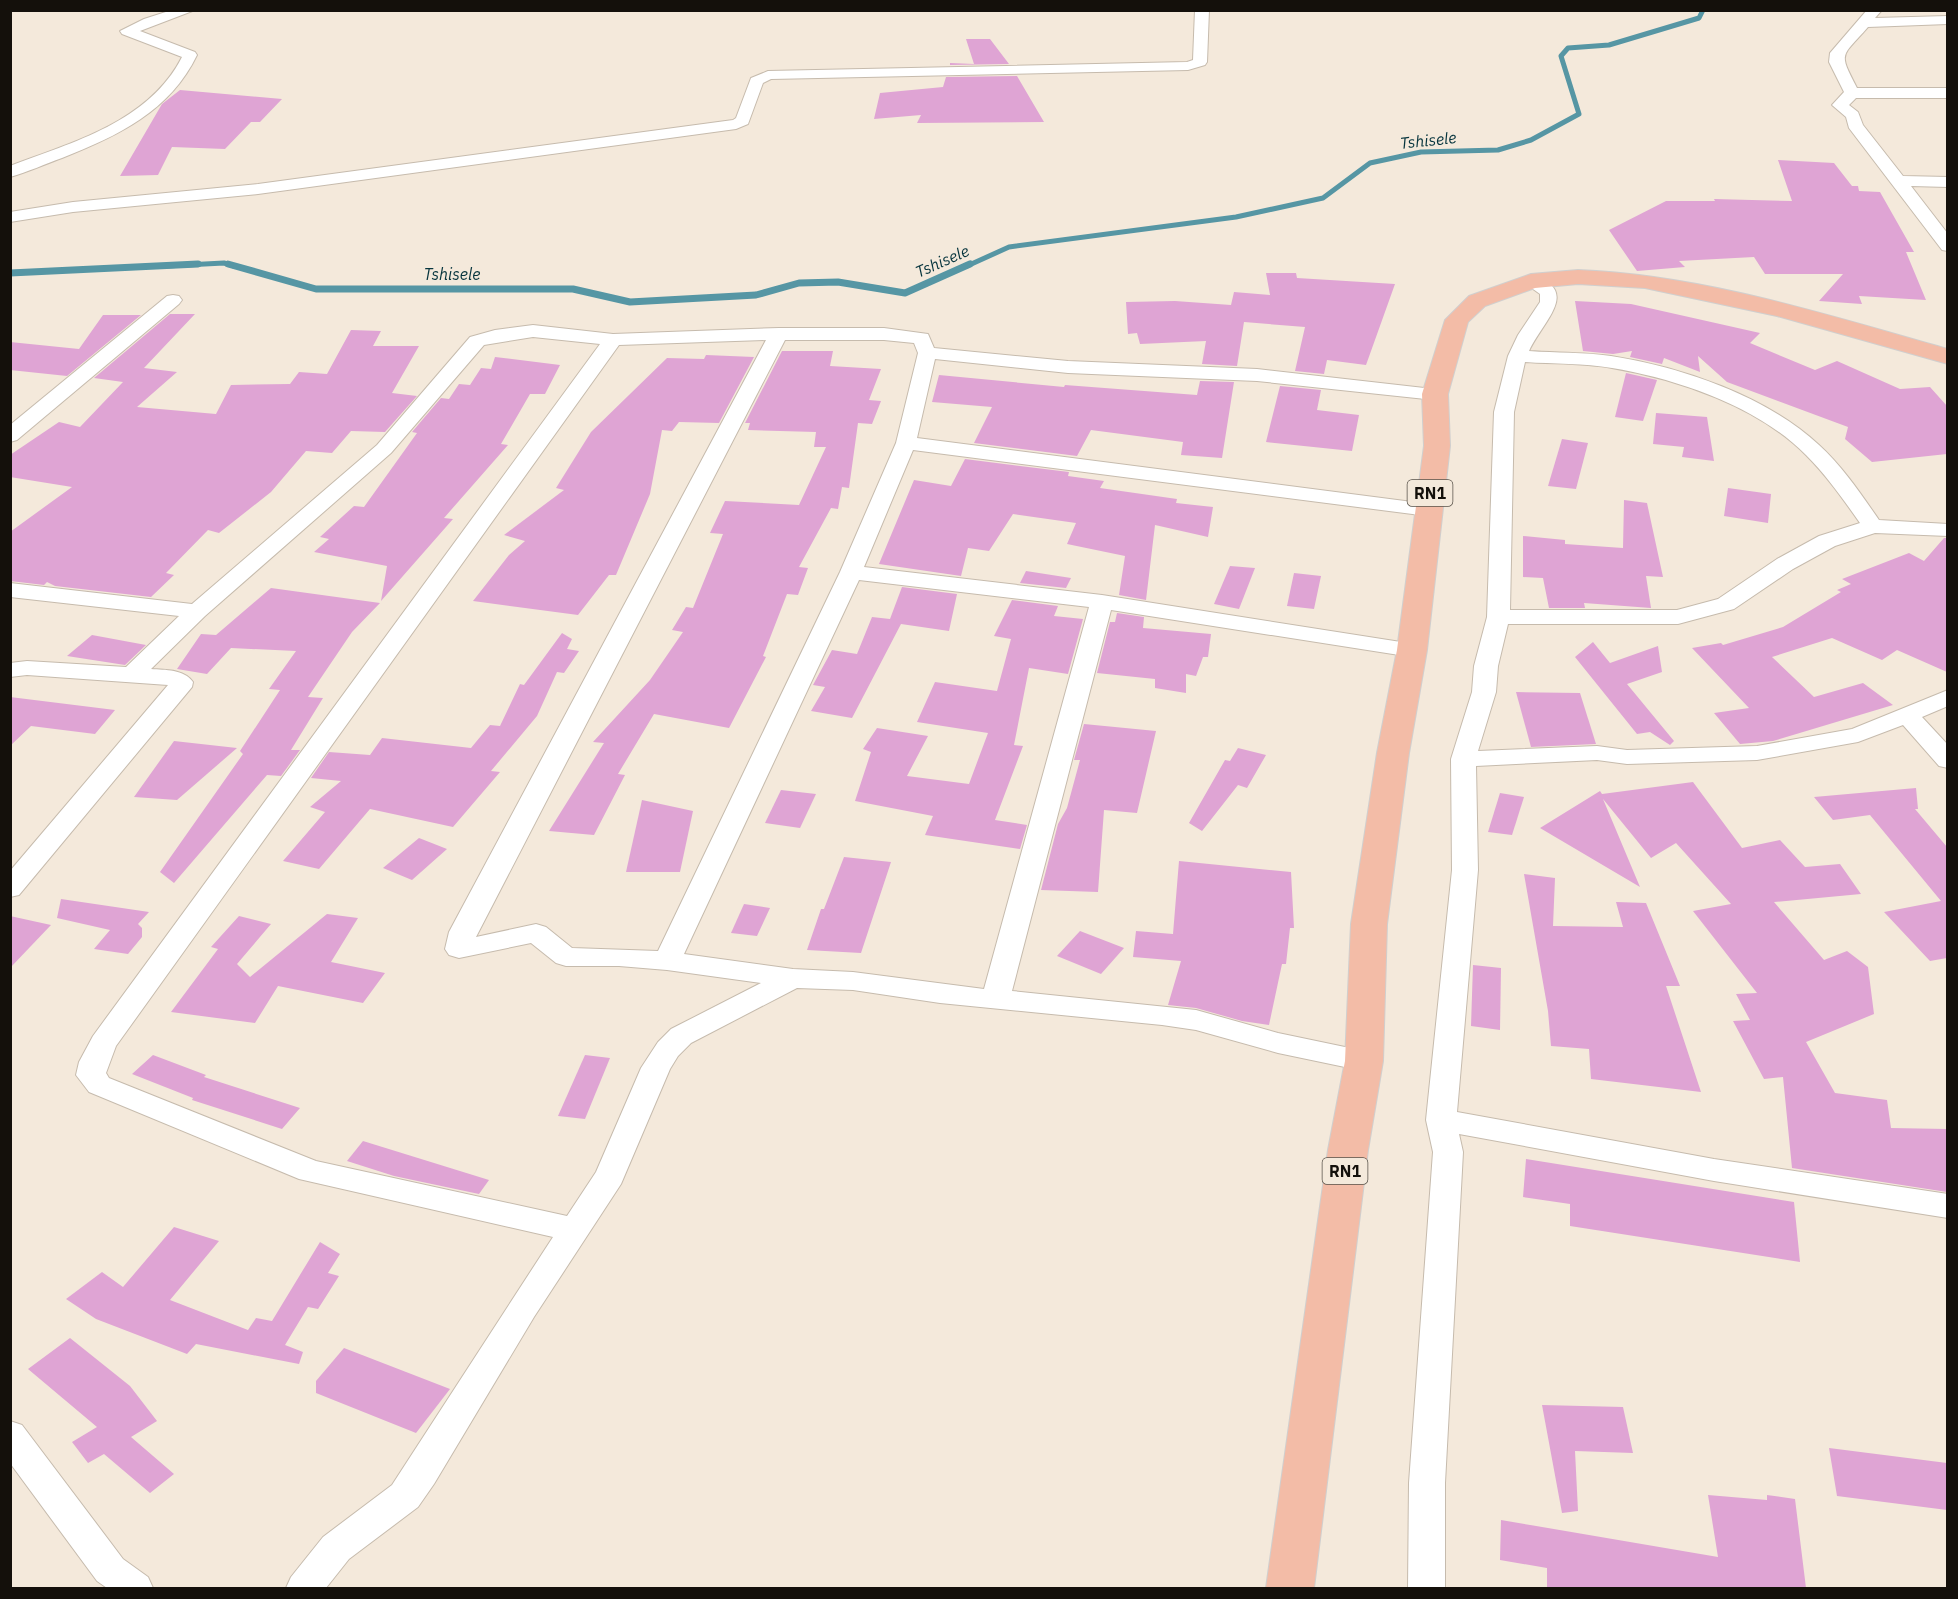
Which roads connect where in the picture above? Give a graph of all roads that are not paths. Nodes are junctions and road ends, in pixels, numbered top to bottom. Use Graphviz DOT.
graph roads {
  1 [pos="188,10"];
  2 [pos="1202,10"];
  3 [pos="1875,10"];
  4 [pos="1947,20"];
  5 [pos="1862,23"];
  6 [pos="1852,93"];
  7 [pos="1947,93"];
  8 [pos="10,172"];
  9 [pos="1899,181"];
  10 [pos="1947,182"];
  11 [pos="10,217"];
  12 [pos="1947,246"];
  13 [pos="1531,281"];
  14 [pos="173,300"];
  15 [pos="779,334"];
  16 [pos="614,340"];
  17 [pos="927,353"];
  18 [pos="1517,356"];
  19 [pos="1947,357"];
  20 [pos="1435,393"];
  21 [pos="10,436"];
  22 [pos="906,443"];
  23 [pos="1428,510"];
  24 [pos="1873,526"];
  25 [pos="1947,530"];
  26 [pos="851,572"];
  27 [pos="10,590"];
  28 [pos="1102,602"];
  29 [pos="197,611"];
  30 [pos="1498,617"];
  31 [pos="1412,650"];
  32 [pos="10,670"];
  33 [pos="132,674"];
  34 [pos="1947,697"];
  35 [pos="1908,716"];
  36 [pos="1464,759"];
  37 [pos="1947,761"];
  38 [pos="10,889"];
  39 [pos="667,961"];
  40 [pos="793,978"];
  41 [pos="996,998"];
  42 [pos="1364,1061"];
  43 [pos="1441,1120"];
  44 [pos="1947,1206"];
  45 [pos="576,1230"];
  46 [pos="10,1435"];
  47 [pos="135,1588"];
  48 [pos="304,1588"];
  49 [pos="1290,1588"];
  50 [pos="1426,1588"];
  1 -- 8 [label="street"];
  2 -- 11 [label="street"];
  3 -- 5 [label="street"];
  4 -- 5 [label="street"];
  5 -- 6 [label="street"];
  6 -- 7 [label="street"];
  6 -- 9 [label="street"];
  9 -- 10 [label="street"];
  9 -- 12 [label="street"];
  13 -- 18 [label="street"];
  13 -- 19 [label="highway, RN1"];
  13 -- 20 [label="highway, RN1"];
  14 -- 21 [label="street"];
  15 -- 16 [label="street"];
  15 -- 17 [label="street"];
  15 -- 39 [label="street"];
  16 -- 29 [label="street"];
  16 -- 45 [label="street"];
  17 -- 20 [label="street"];
  17 -- 22 [label="street"];
  18 -- 24 [label="street"];
  18 -- 30 [label="street"];
  20 -- 23 [label="highway, RN1"];
  22 -- 23 [label="street"];
  22 -- 26 [label="street"];
  23 -- 31 [label="highway, RN1"];
  24 -- 25 [label="street"];
  24 -- 30 [label="street"];
  26 -- 28 [label="street"];
  26 -- 39 [label="street"];
  27 -- 29 [label="street"];
  28 -- 31 [label="street"];
  28 -- 41 [label="street"];
  29 -- 33 [label="street"];
  30 -- 36 [label="street"];
  31 -- 42 [label="highway, RN1"];
  32 -- 33 [label="street"];
  33 -- 38 [label="street"];
  34 -- 35 [label="street"];
  35 -- 36 [label="street"];
  35 -- 37 [label="street"];
  36 -- 43 [label="street"];
  39 -- 40 [label="street"];
  40 -- 41 [label="street"];
  40 -- 45 [label="street"];
  41 -- 42 [label="street"];
  42 -- 49 [label="highway, RN1"];
  43 -- 44 [label="street"];
  43 -- 50 [label="street"];
  45 -- 48 [label="street"];
  46 -- 47 [label="street"];
}
